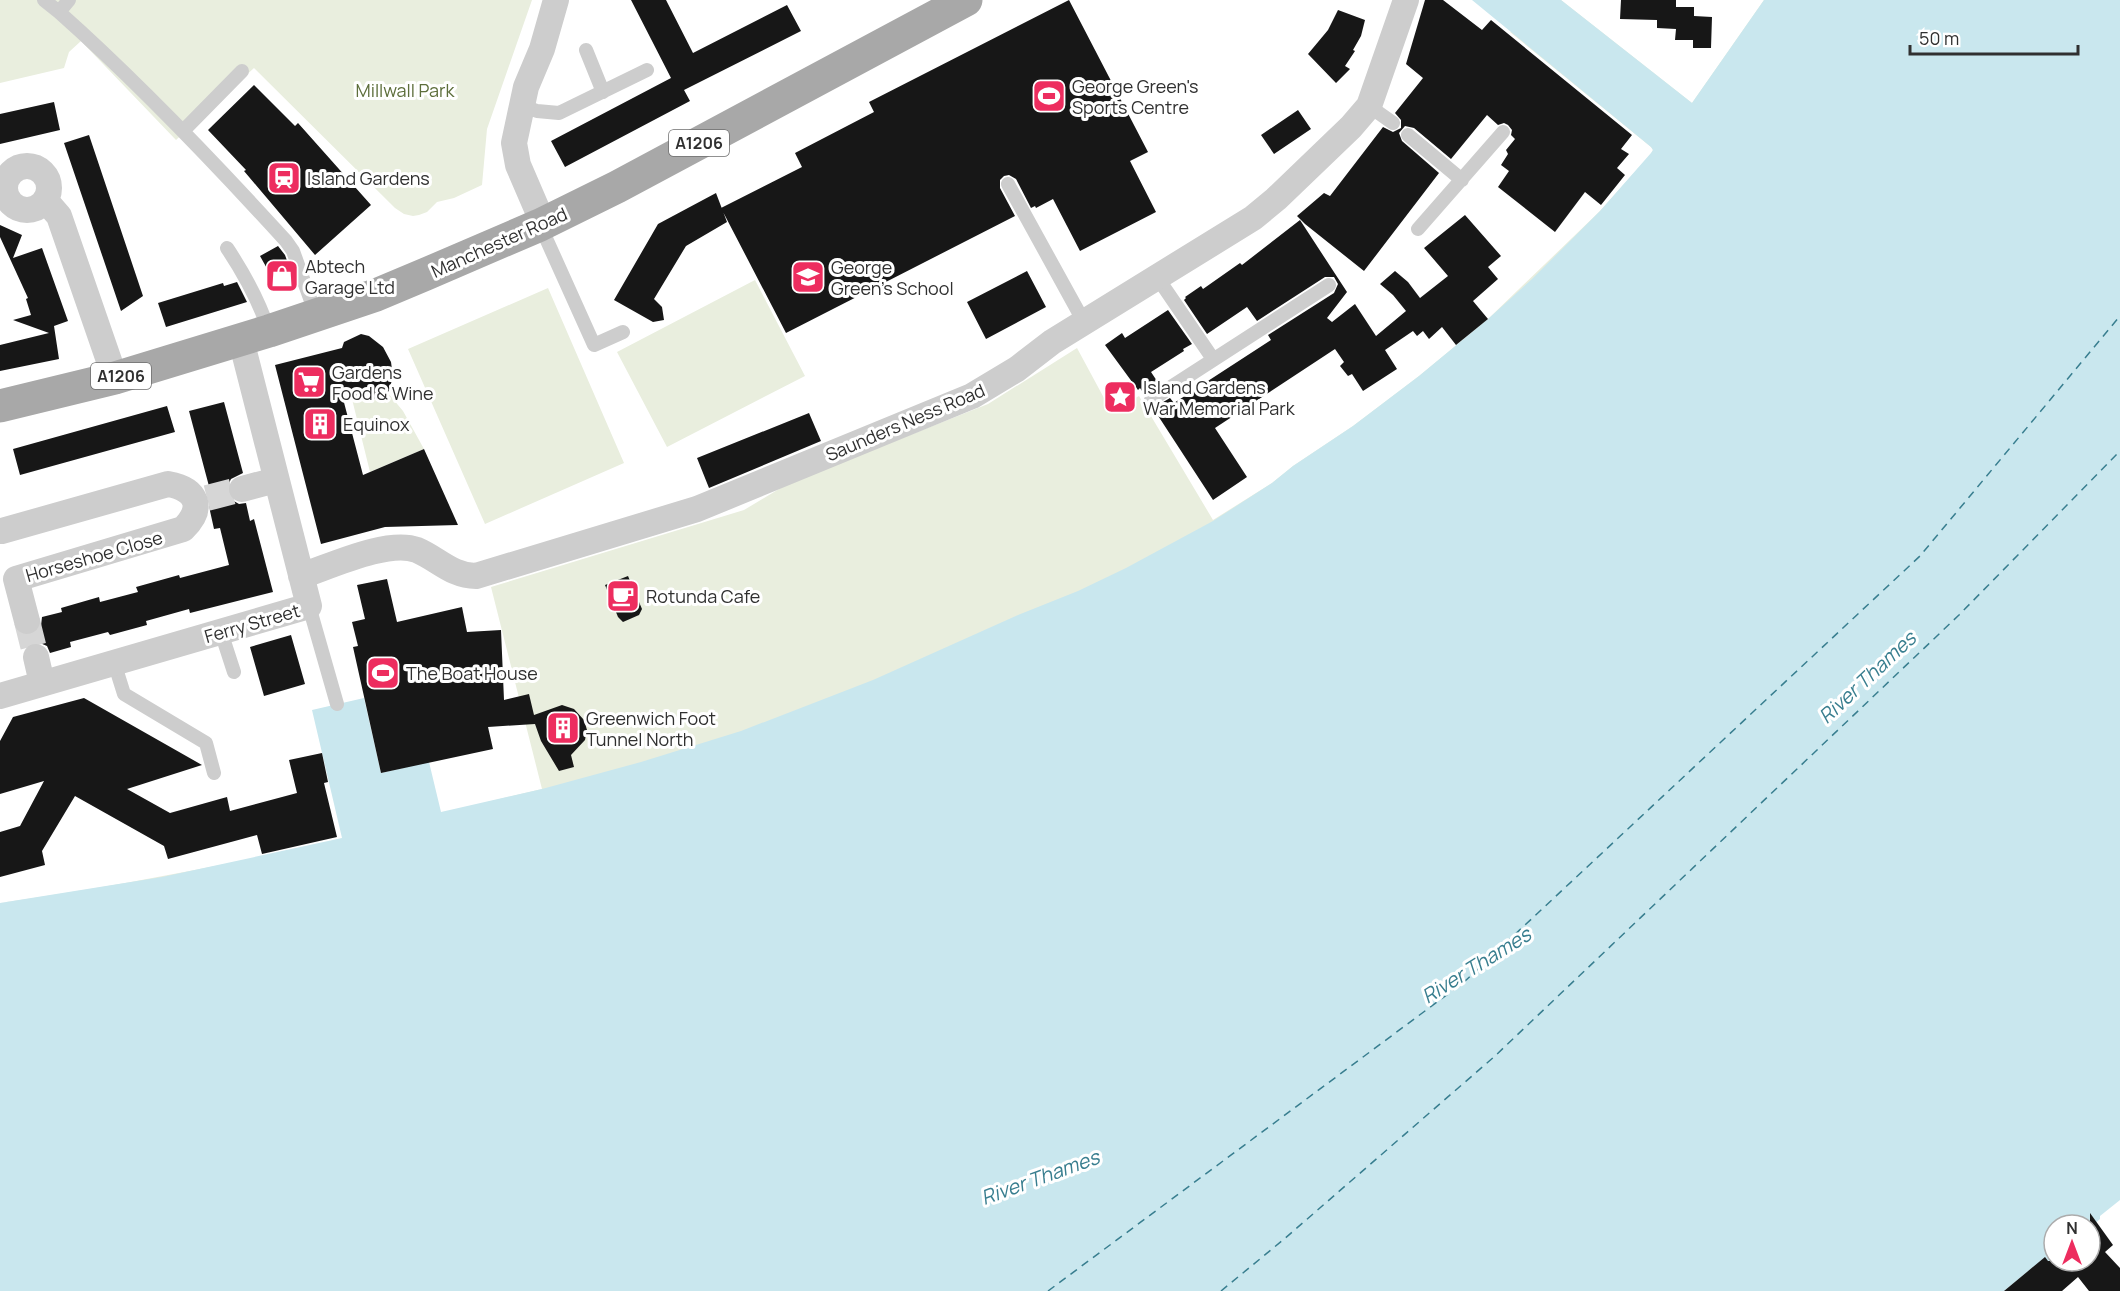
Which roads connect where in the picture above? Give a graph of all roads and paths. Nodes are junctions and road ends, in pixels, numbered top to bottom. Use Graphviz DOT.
graph roads {
  1 [pos="44,0"];
  2 [pos="69,0"];
  3 [pos="556,0"];
  4 [pos="966,0"];
  5 [pos="1406,0"];
  6 [pos="59,12"];
  7 [pos="586,50"];
  8 [pos="647,70"];
  9 [pos="242,71"];
  10 [pos="603,92"];
  11 [pos="523,106"];
  12 [pos="1369,106"];
  13 [pos="1392,123"];
  14 [pos="183,131"];
  15 [pos="1503,132"];
  16 [pos="1408,135"];
  17 [pos="1462,180"];
  18 [pos="1008,184"];
  19 [pos="2,186"];
  20 [pos="46,201"];
  21 [pos="542,224"];
  22 [pos="1418,229"];
  23 [pos="228,248"];
  24 [pos="1157,277"];
  25 [pos="1329,285"];
  26 [pos="316,315"];
  27 [pos="1084,322"];
  28 [pos="623,332"];
  29 [pos="255,335"];
  30 [pos="1213,359"];
  31 [pos="115,378"];
  32 [pos="1150,400"];
  33 [pos="0,406"];
  34 [pos="276,480"];
  35 [pos="242,489"];
  36 [pos="2,531"];
  37 [pos="301,576"];
  38 [pos="309,606"];
  39 [pos="27,621"];
  40 [pos="221,632"];
  41 [pos="36,657"];
  42 [pos="114,663"];
  43 [pos="234,672"];
  44 [pos="42,683"];
  45 [pos="0,696"];
  46 [pos="337,704"];
  47 [pos="214,773"];
  1 -- 6 [label="lane"];
  2 -- 6 [label="lane"];
  3 -- 11 [label="street"];
  4 -- 21 [label="main road, Manchester Road / A1206"];
  5 -- 12 [label="street, Saunders Ness Road"];
  6 -- 14 [label="lane"];
  7 -- 10 [label="lane"];
  8 -- 10 [label="lane"];
  9 -- 14 [label="lane"];
  10 -- 11 [label="lane"];
  11 -- 21 [label="street"];
  12 -- 13 [label="lane"];
  12 -- 24 [label="street, Saunders Ness Road"];
  14 -- 26 [label="lane"];
  15 -- 17 [label="lane"];
  16 -- 17 [label="lane"];
  17 -- 22 [label="lane"];
  18 -- 27 [label="lane"];
  19 -- 20 [label="street"];
  19 -- 20 [label="street"];
  20 -- 31 [label="street"];
  21 -- 26 [label="main road, Manchester Road / A1206"];
  21 -- 28 [label="lane"];
  23 -- 29 [label="lane"];
  24 -- 27 [label="street, Saunders Ness Road"];
  24 -- 30 [label="lane"];
  25 -- 30 [label="lane"];
  26 -- 29 [label="main road, Manchester Road / A1206"];
  27 -- 37 [label="street, Saunders Ness Road"];
  29 -- 31 [label="main road, Manchester Road / A1206"];
  29 -- 34 [label="street, Ferry Street"];
  30 -- 32 [label="lane"];
  31 -- 33 [label="main road, Manchester Road / A1206"];
  34 -- 35 [label="street"];
  34 -- 37 [label="street, Ferry Street"];
  36 -- 39 [label="street, Horseshoe Close"];
  37 -- 38 [label="street, Ferry Street"];
  38 -- 40 [label="street, Ferry Street"];
  38 -- 46 [label="lane"];
  40 -- 42 [label="street, Ferry Street"];
  40 -- 43 [label="lane"];
  41 -- 44 [label="street"];
  42 -- 44 [label="street, Ferry Street"];
  42 -- 47 [label="lane"];
  44 -- 45 [label="street, Ferry Street"];
}
